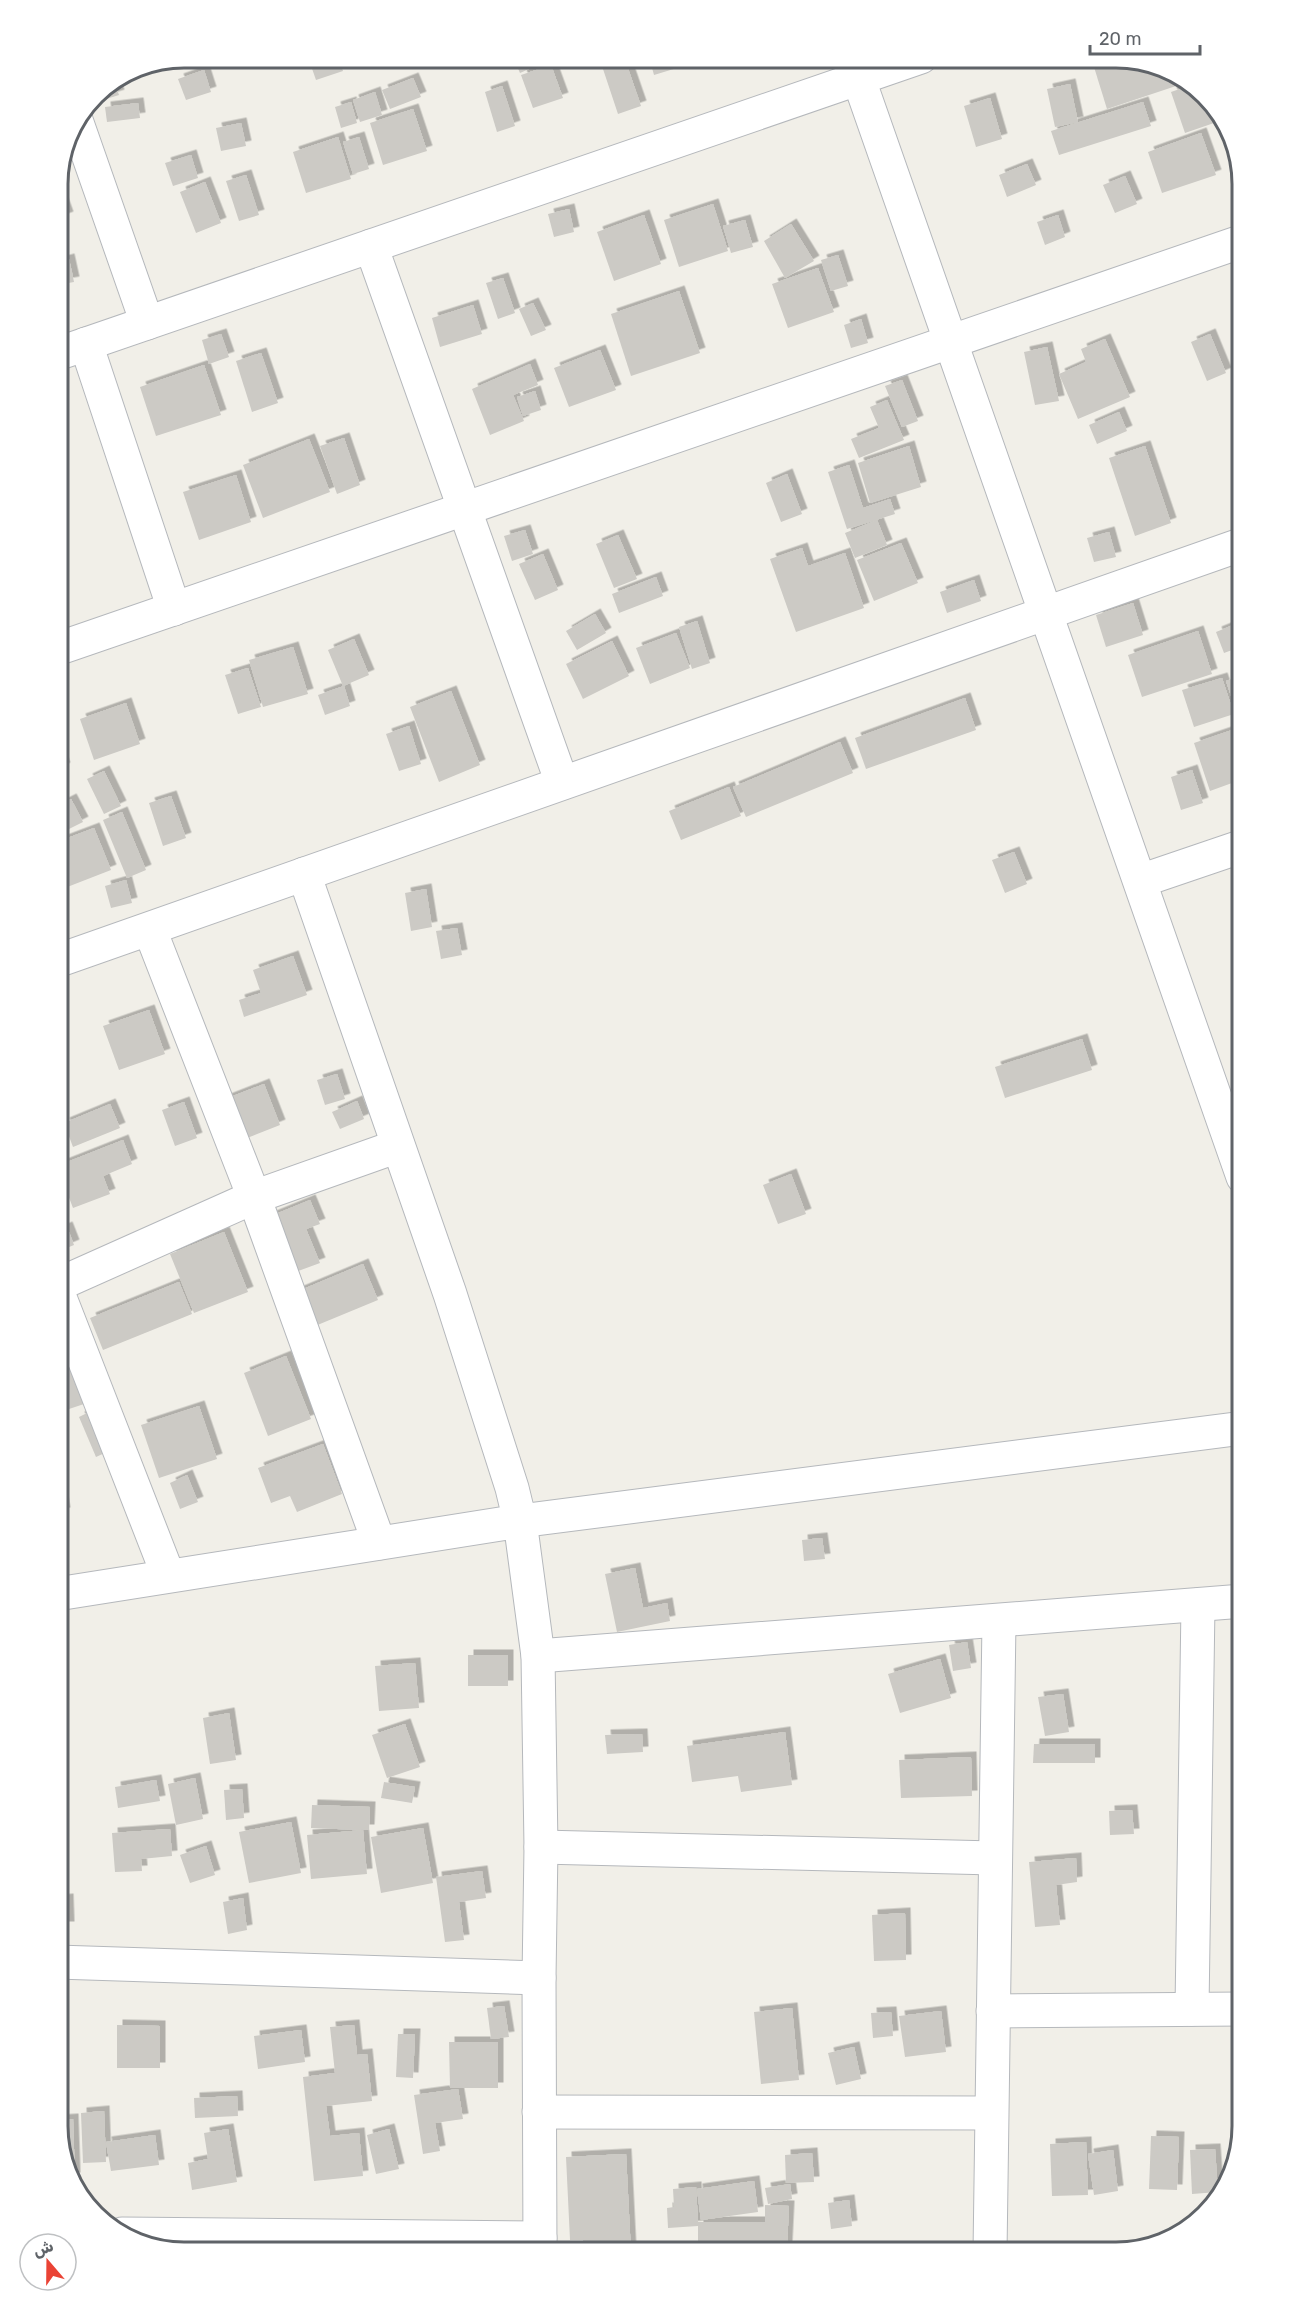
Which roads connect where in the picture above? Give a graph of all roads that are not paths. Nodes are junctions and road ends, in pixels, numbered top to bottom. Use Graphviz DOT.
graph roads {
  1 [pos="854,68"];
  2 [pos="80,132"];
  3 [pos="371,246"];
  4 [pos="1232,246"];
  5 [pos="147,323"];
  6 [pos="950,341"];
  7 [pos="72,349"];
  8 [pos="465,509"];
  9 [pos="1232,548"];
  10 [pos="174,609"];
  11 [pos="1045,614"];
  12 [pos="68,645"];
  13 [pos="562,783"];
  14 [pos="1232,850"];
  15 [pos="304,874"];
  16 [pos="1140,881"];
  17 [pos="150,930"];
  18 [pos="68,957"];
  19 [pos="1232,1126"];
  20 [pos="398,1146"];
  21 [pos="254,1197"];
  22 [pos="68,1280"];
  23 [pos="68,1318"];
  24 [pos="1232,1429"];
  25 [pos="520,1521"];
  26 [pos="379,1543"];
  27 [pos="168,1575"];
  28 [pos="68,1592"];
  29 [pos="1232,1602"];
  30 [pos="1198,1605"];
  31 [pos="999,1621"];
  32 [pos="538,1656"];
  33 [pos="541,1847"];
  34 [pos="994,1857"];
  35 [pos="68,1962"];
  36 [pos="538,1978"];
  37 [pos="1192,2009"];
  38 [pos="1232,2009"];
  39 [pos="993,2011"];
  40 [pos="539,2112"];
  41 [pos="992,2113"];
  42 [pos="144,2235"];
  43 [pos="401,2242"];
  44 [pos="540,2242"];
  45 [pos="990,2242"];
  1 -- 3 [label="street"];
  1 -- 6 [label="street"];
  2 -- 5 [label="street"];
  3 -- 5 [label="street"];
  3 -- 8 [label="street"];
  4 -- 6 [label="street"];
  5 -- 7 [label="street"];
  6 -- 8 [label="street"];
  6 -- 11 [label="street"];
  7 -- 10 [label="street"];
  8 -- 10 [label="street"];
  8 -- 13 [label="street"];
  9 -- 11 [label="street"];
  10 -- 12 [label="street"];
  11 -- 13 [label="street"];
  11 -- 16 [label="street"];
  13 -- 15 [label="street"];
  14 -- 16 [label="street"];
  15 -- 17 [label="street"];
  15 -- 20 [label="street"];
  16 -- 19 [label="street"];
  17 -- 18 [label="street"];
  17 -- 21 [label="street"];
  20 -- 21 [label="street"];
  20 -- 25 [label="street"];
  21 -- 22 [label="street"];
  21 -- 26 [label="street"];
  23 -- 27 [label="street"];
  24 -- 25 [label="street"];
  25 -- 26 [label="street"];
  25 -- 32 [label="street"];
  26 -- 27 [label="street"];
  27 -- 28 [label="street"];
  29 -- 30 [label="street"];
  30 -- 31 [label="street"];
  30 -- 37 [label="street"];
  31 -- 32 [label="street"];
  31 -- 34 [label="street"];
  32 -- 33 [label="street"];
  33 -- 34 [label="street"];
  33 -- 36 [label="street"];
  34 -- 39 [label="street"];
  35 -- 36 [label="street"];
  36 -- 40 [label="street"];
  37 -- 38 [label="street"];
  37 -- 39 [label="street"];
  39 -- 41 [label="street"];
  40 -- 41 [label="street"];
  40 -- 44 [label="street"];
  41 -- 45 [label="street"];
  42 -- 43 [label="street"];
}
